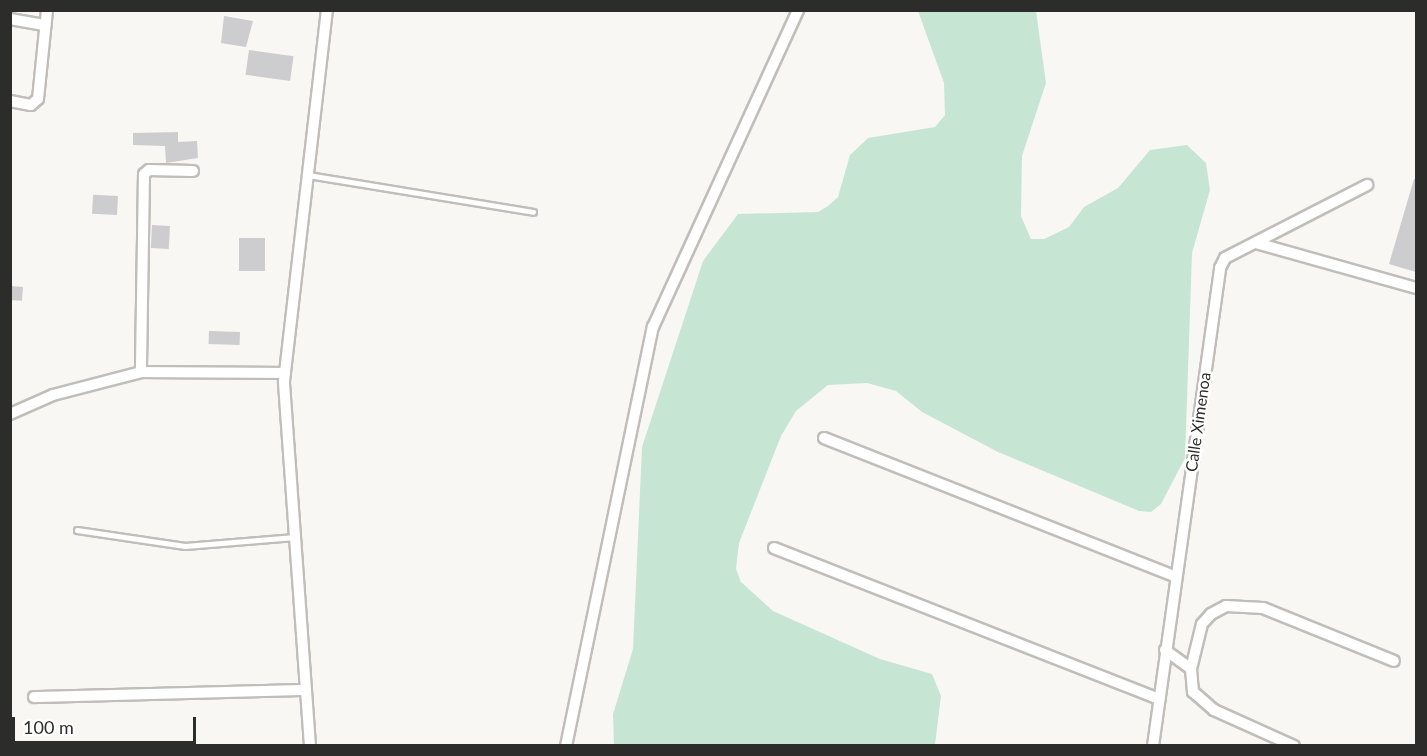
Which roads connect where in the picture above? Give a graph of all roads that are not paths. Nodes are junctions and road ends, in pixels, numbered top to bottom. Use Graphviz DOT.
graph roads {
  1 [pos="47,10"];
  2 [pos="327,10"];
  3 [pos="798,10"];
  4 [pos="10,19"];
  5 [pos="45,25"];
  6 [pos="10,101"];
  7 [pos="193,171"];
  8 [pos="309,174"];
  9 [pos="1367,185"];
  10 [pos="533,212"];
  11 [pos="1256,243"];
  12 [pos="1416,288"];
  13 [pos="141,372"];
  14 [pos="285,373"];
  15 [pos="10,414"];
  16 [pos="824,438"];
  17 [pos="77,530"];
  18 [pos="295,537"];
  19 [pos="774,548"];
  20 [pos="1176,577"];
  21 [pos="1165,650"];
  22 [pos="1394,661"];
  23 [pos="1191,669"];
  24 [pos="306,690"];
  25 [pos="34,698"];
  26 [pos="1160,699"];
  27 [pos="310,746"];
  28 [pos="566,746"];
  29 [pos="1152,746"];
  30 [pos="1294,746"];
  1 -- 5 [label="street"];
  2 -- 8 [label="street"];
  3 -- 28 [label="street"];
  4 -- 5 [label="street"];
  5 -- 6 [label="street"];
  7 -- 13 [label="street"];
  8 -- 10 [label="lane"];
  8 -- 14 [label="street"];
  9 -- 11 [label="street, Calle Ximenoa"];
  11 -- 12 [label="street"];
  11 -- 20 [label="street, Calle Ximenoa"];
  13 -- 14 [label="street"];
  13 -- 15 [label="street"];
  14 -- 18 [label="street"];
  16 -- 20 [label="street"];
  17 -- 18 [label="lane"];
  18 -- 24 [label="street"];
  19 -- 26 [label="street"];
  20 -- 21 [label="street, Calle Ximenoa"];
  21 -- 23 [label="street"];
  21 -- 26 [label="street, Calle Ximenoa"];
  22 -- 23 [label="street"];
  23 -- 30 [label="street"];
  24 -- 25 [label="street"];
  24 -- 27 [label="street"];
  26 -- 29 [label="street, Calle Ximenoa"];
}
